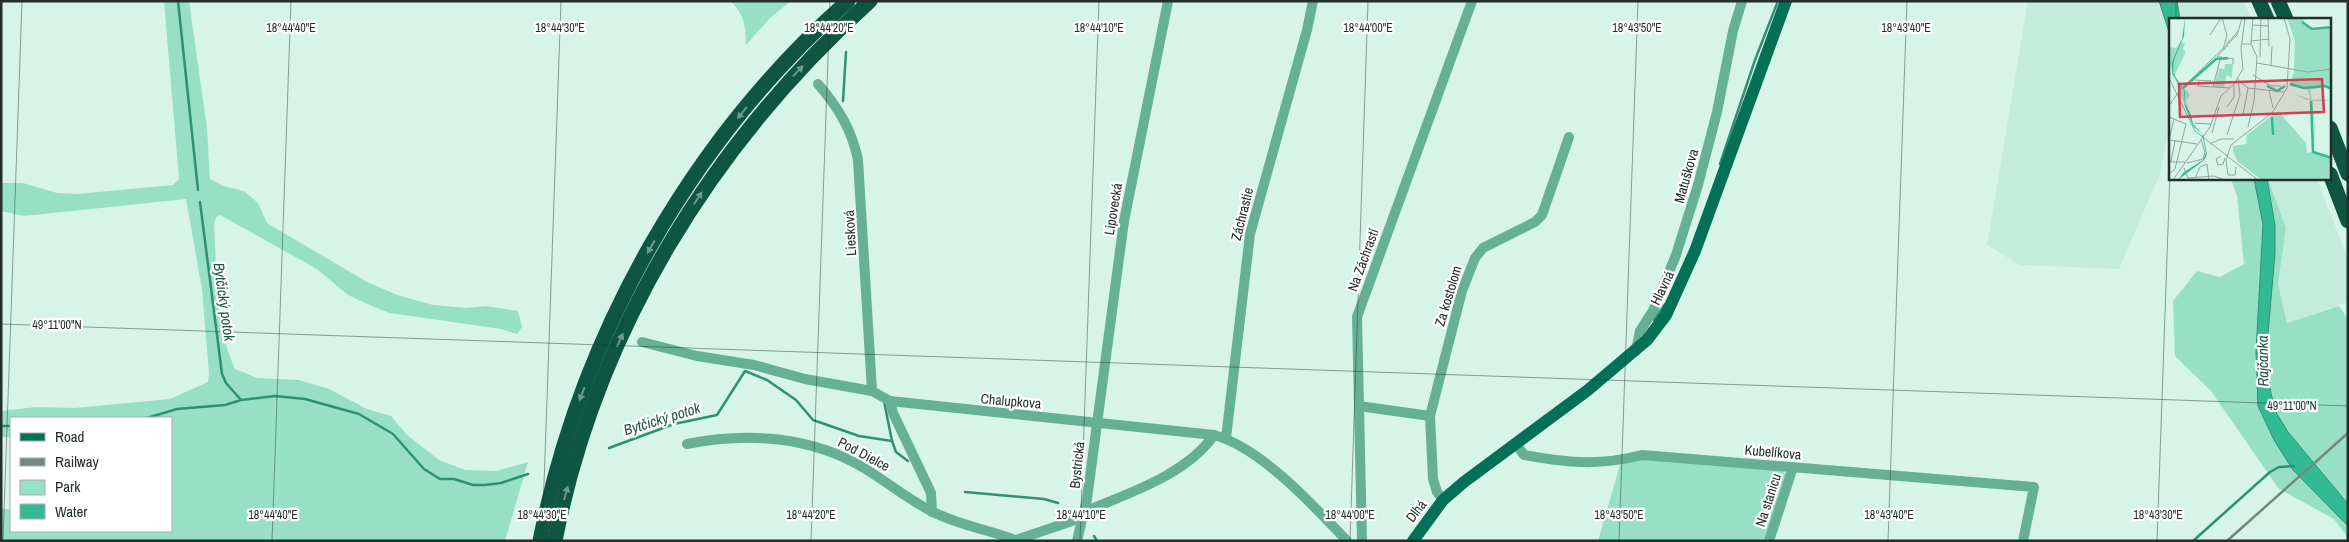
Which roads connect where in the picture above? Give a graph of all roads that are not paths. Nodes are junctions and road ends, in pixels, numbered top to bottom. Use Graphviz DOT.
graph roads {
  1 [pos="848,1"];
  2 [pos="870,1"];
  3 [pos="1168,1"];
  4 [pos="1313,1"];
  5 [pos="1472,1"];
  6 [pos="1742,1"];
  7 [pos="1786,1"];
  8 [pos="2259,1"];
  9 [pos="2278,1"];
  10 [pos="2267,18"];
  11 [pos="2286,18"];
  12 [pos="818,84"];
  13 [pos="2332,133"];
  14 [pos="1569,137"];
  15 [pos="2348,174"];
  16 [pos="2332,179"];
  17 [pos="2348,221"];
  18 [pos="642,342"];
  19 [pos="1636,351"];
  20 [pos="872,391"];
  21 [pos="890,401"];
  22 [pos="1359,406"];
  23 [pos="1430,416"];
  24 [pos="1097,422"];
  25 [pos="1214,435"];
  26 [pos="1226,438"];
  27 [pos="687,444"];
  28 [pos="1516,444"];
  29 [pos="1793,468"];
  30 [pos="1444,500"];
  31 [pos="932,512"];
  32 [pos="1083,515"];
  33 [pos="1017,540"];
  34 [pos="540,541"];
  35 [pos="554,541"];
  36 [pos="1077,541"];
  37 [pos="1347,541"];
  38 [pos="1362,541"];
  39 [pos="1413,541"];
  40 [pos="1769,541"];
  41 [pos="2024,541"];
  1 -- 34 [label="highway, one-way"];
  35 -- 2 [label="highway, one-way"];
  3 -- 24 [label="street, Lipovecká"];
  4 -- 26 [label="street, Záchrastie"];
  5 -- 22 [label="street, Na Záchrastí"];
  6 -- 19 [label="street, Matuškova"];
  7 -- 19 [label="main road, Hlavná"];
  8 -- 10 [label="highway"];
  9 -- 11 [label="highway"];
  12 -- 20 [label="street, Liesková"];
  13 -- 15 [label="highway"];
  14 -- 23 [label="street, Za kostolom"];
  16 -- 17 [label="highway"];
  18 -- 20 [label="street, Chalupkova"];
  19 -- 28 [label="main road, Hlavná"];
  20 -- 21 [label="street, Chalupkova"];
  21 -- 24 [label="street, Chalupkova"];
  21 -- 31 [label="street"];
  22 -- 23 [label="street"];
  22 -- 38 [label="street, Na Záchrastí"];
  23 -- 30 [label="street, Za kostolom"];
  24 -- 25 [label="street, Chalupkova"];
  24 -- 32 [label="street, Bystrická"];
  25 -- 26 [label="street, Chalupkova"];
  25 -- 32 [label="street, Pod Dielce"];
  26 -- 37 [label="street, Chalupkova"];
  27 -- 31 [label="street, Pod Dielce"];
  28 -- 29 [label="street, Kubelíkova"];
  28 -- 30 [label="main road, Hlavná"];
  29 -- 40 [label="street, Na stanicu"];
  29 -- 41 [label="street, Kubelíkova"];
  30 -- 39 [label="main road, Dlhá"];
  31 -- 33 [label="street, Pod Dielce"];
  32 -- 33 [label="street, Pod Dielce"];
  32 -- 36 [label="street, Bystrická"];
}
